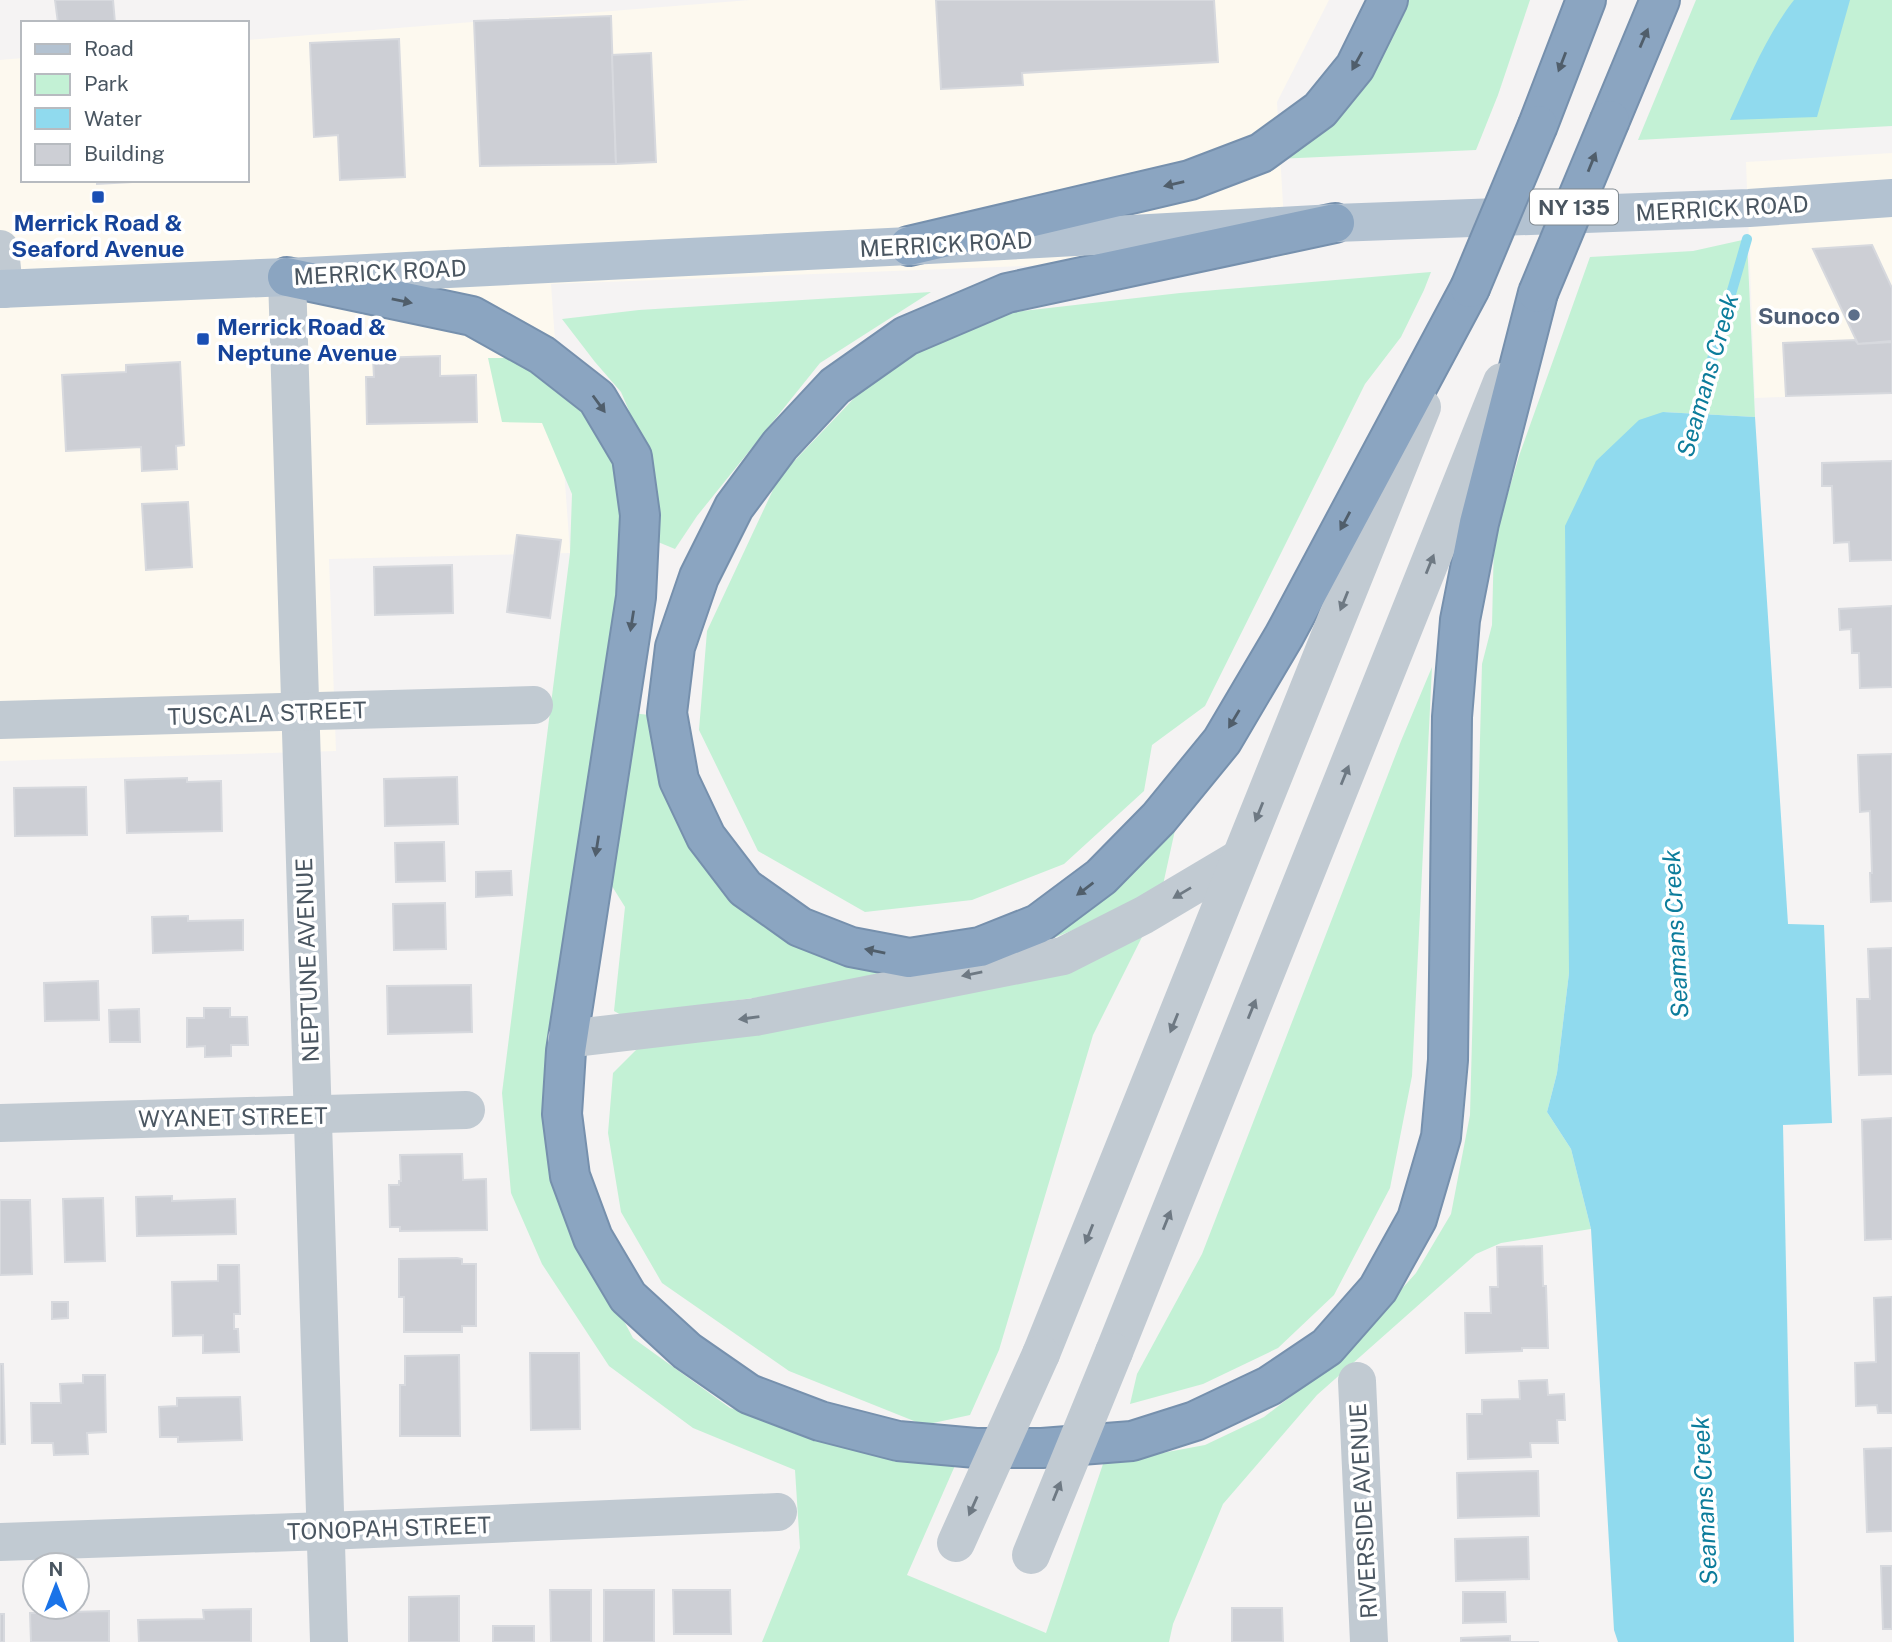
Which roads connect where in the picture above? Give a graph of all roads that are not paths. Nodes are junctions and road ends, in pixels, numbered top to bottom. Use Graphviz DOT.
graph roads {
  1 [pos="1388,0"];
  2 [pos="1586,0"];
  3 [pos="1660,0"];
  4 [pos="1892,198"];
  5 [pos="1335,223"];
  6 [pos="909,246"];
  7 [pos="0,249"];
  8 [pos="287,277"];
  9 [pos="1470,288"];
  10 [pos="2,289"];
  11 [pos="1538,293"];
  12 [pos="534,705"];
  13 [pos="299,712"];
  14 [pos="0,720"];
  15 [pos="1240,858"];
  16 [pos="568,1040"];
  17 [pos="466,1110"];
  18 [pos="312,1115"];
  19 [pos="0,1123"];
  20 [pos="1356,1381"];
  21 [pos="778,1512"];
  22 [pos="326,1531"];
  23 [pos="0,1542"];
  24 [pos="956,1543"];
  25 [pos="1031,1555"];
  26 [pos="329,1642"];
  27 [pos="1369,1642"];
  1 -- 6 [label="highway, one-way"];
  2 -- 9 [label="highway, NY 135, one-way, bridge"];
  11 -- 3 [label="highway, NY 135, one-way, bridge"];
  4 -- 5 [label="main road, MERRICK ROAD"];
  5 -- 6 [label="main road, MERRICK ROAD"];
  9 -- 5 [label="highway, one-way"];
  6 -- 8 [label="main road, MERRICK ROAD"];
  7 -- 10 [label="street"];
  8 -- 10 [label="main road, MERRICK ROAD"];
  8 -- 13 [label="street, NEPTUNE AVENUE"];
  8 -- 16 [label="highway, one-way"];
  9 -- 15 [label="street, one-way"];
  11 -- 16 [label="highway"];
  25 -- 11 [label="street, one-way, bridge"];
  12 -- 13 [label="street, TUSCALA STREET"];
  13 -- 14 [label="street, TUSCALA STREET"];
  13 -- 18 [label="street, NEPTUNE AVENUE"];
  15 -- 16 [label="street, one-way"];
  15 -- 24 [label="street, one-way, bridge"];
  17 -- 18 [label="street, WYANET STREET"];
  18 -- 19 [label="street, WYANET STREET"];
  18 -- 22 [label="street, NEPTUNE AVENUE"];
  20 -- 27 [label="street, RIVERSIDE AVENUE"];
  21 -- 22 [label="street, TONOPAH STREET"];
  22 -- 23 [label="street, TONOPAH STREET"];
  22 -- 26 [label="street, NEPTUNE AVENUE"];
}
